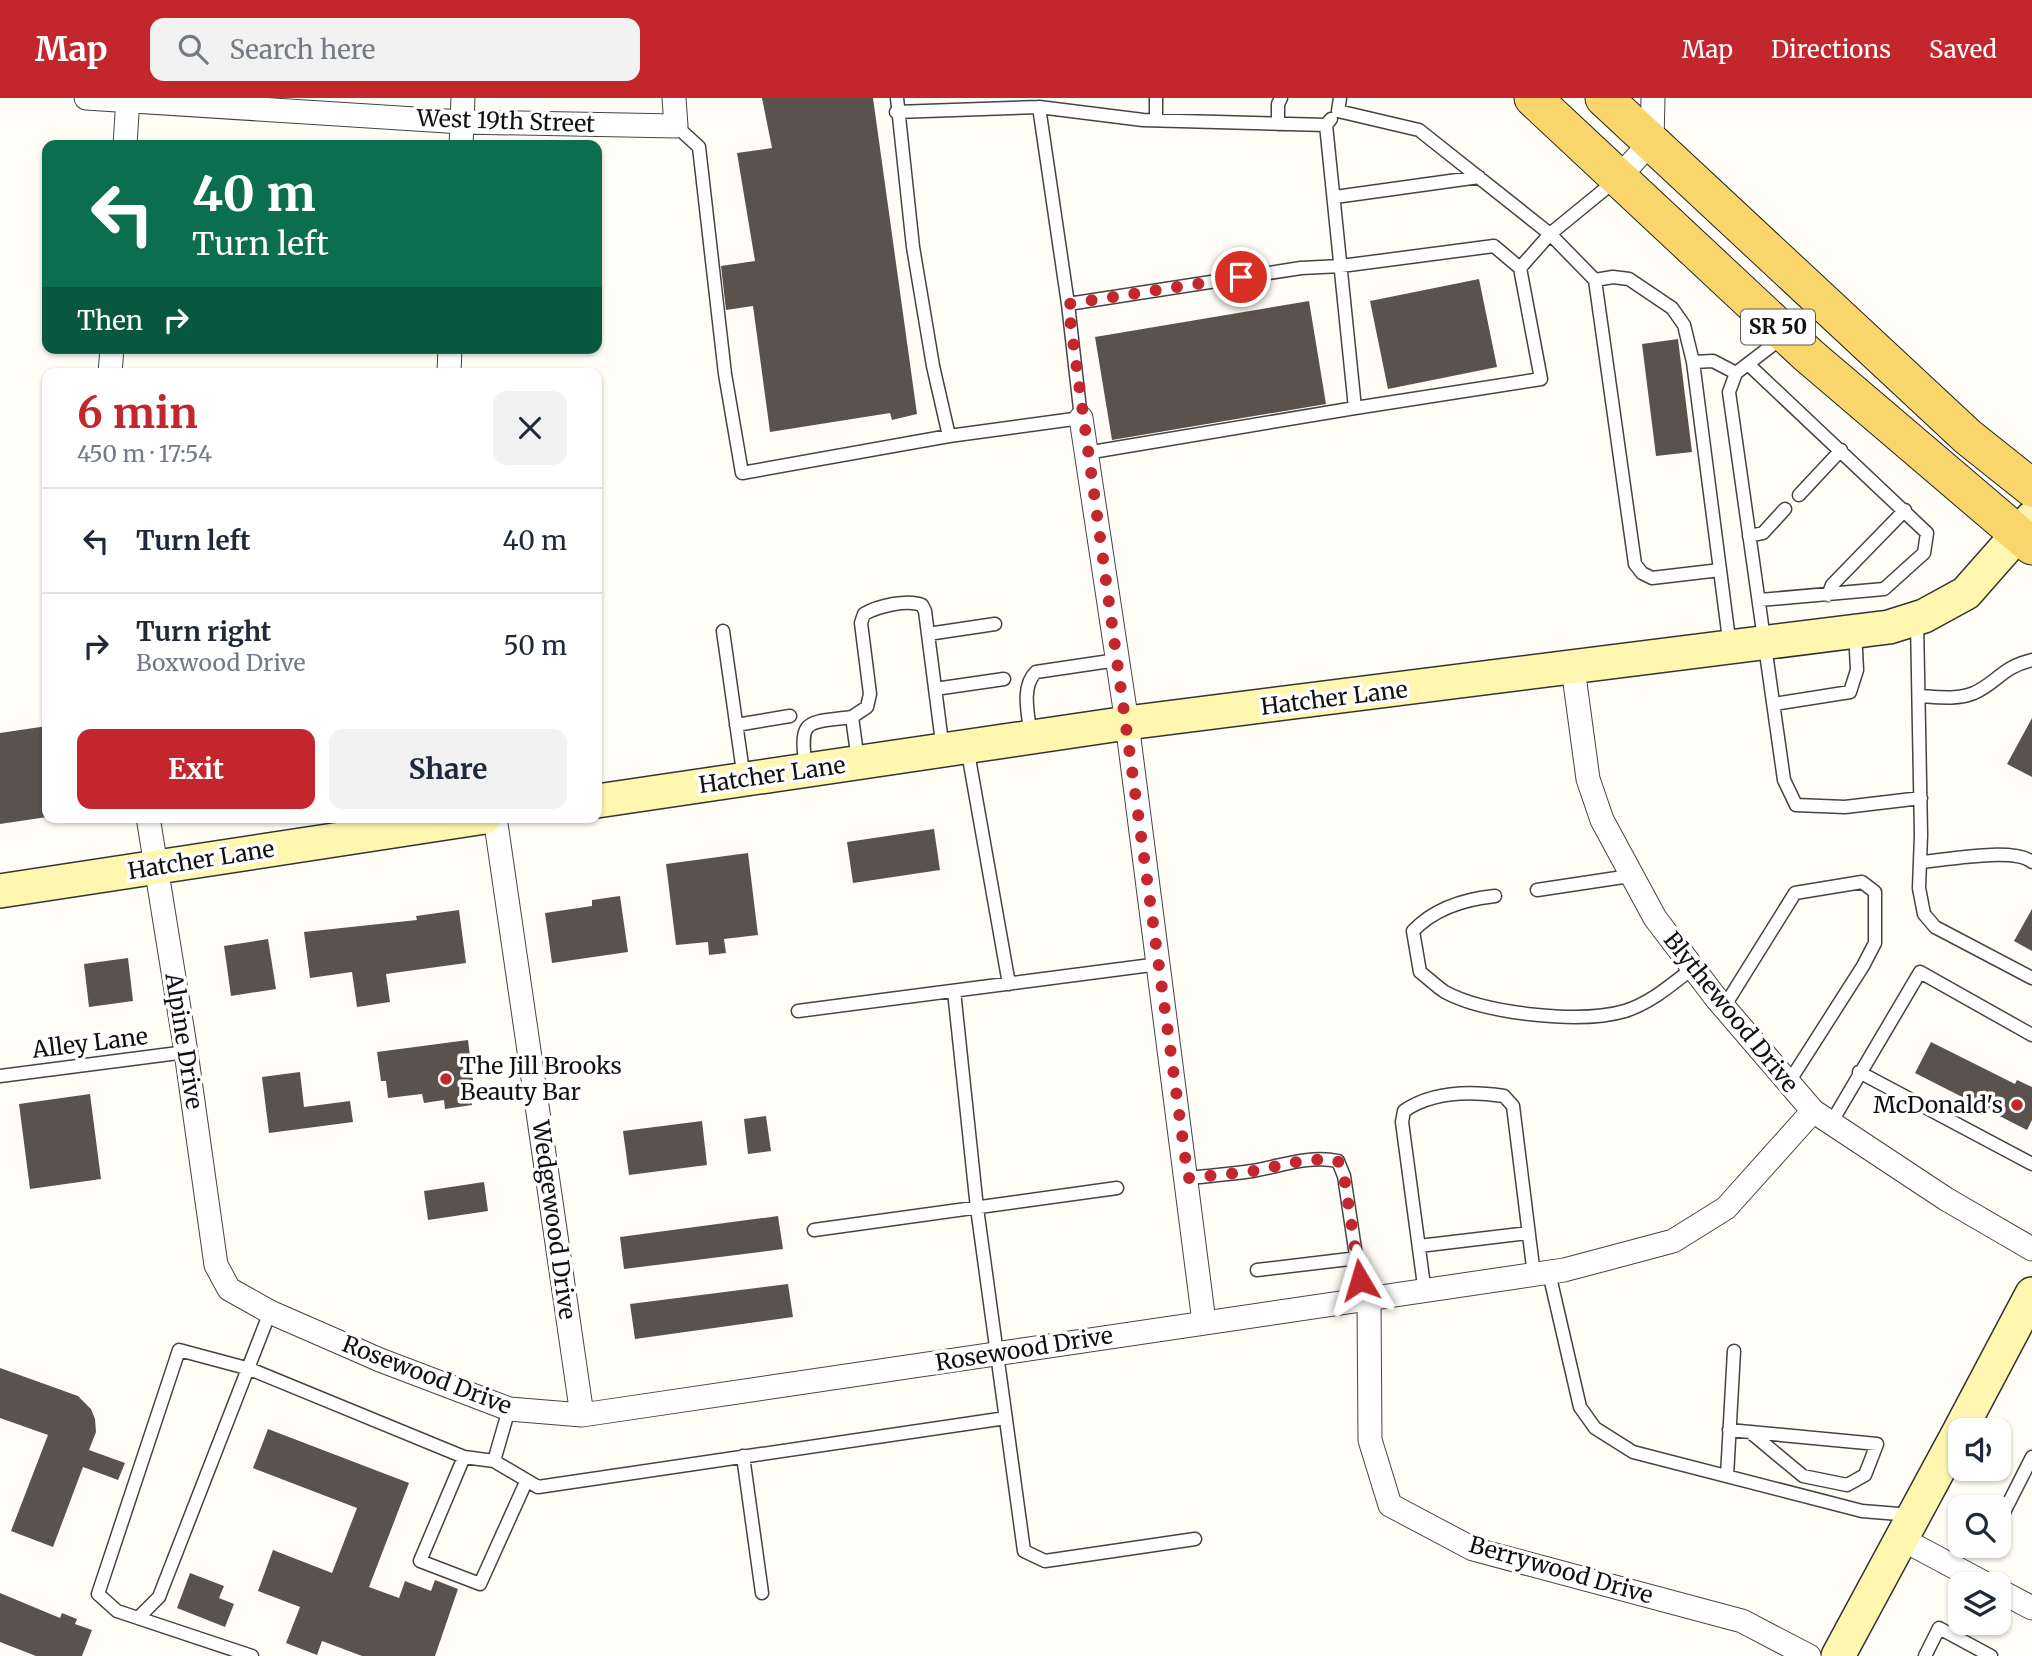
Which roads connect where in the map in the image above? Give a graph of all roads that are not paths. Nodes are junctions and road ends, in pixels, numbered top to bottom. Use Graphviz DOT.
graph roads {
  1 [pos="86,98"];
  2 [pos="463,98"];
  3 [pos="674,98"];
  4 [pos="897,98"];
  5 [pos="1156,98"];
  6 [pos="1340,98"];
  7 [pos="1533,98"];
  8 [pos="1604,98"];
  9 [pos="1653,98"];
  10 [pos="128,99"];
  11 [pos="1276,100"];
  12 [pos="1039,107"];
  13 [pos="1338,111"];
  14 [pos="896,112"];
  15 [pos="1156,120"];
  16 [pos="462,122"];
  17 [pos="1278,124"];
  18 [pos="1326,125"];
  19 [pos="676,126"];
  20 [pos="125,140"];
  21 [pos="461,140"];
  22 [pos="1652,141"];
  23 [pos="1479,177"];
  24 [pos="1619,177"];
  25 [pos="1335,197"];
  26 [pos="1550,234"];
  27 [pos="1341,266"];
  28 [pos="1520,268"];
  29 [pos="1595,281"];
  30 [pos="1068,304"];
  31 [pos="1786,334"];
  32 [pos="1693,362"];
  33 [pos="1748,364"];
  34 [pos="1736,373"];
  35 [pos="1355,408"];
  36 [pos="1081,418"];
  37 [pos="949,436"];
  38 [pos="1841,450"];
  39 [pos="1086,453"];
  40 [pos="2032,488"];
  41 [pos="1799,495"];
  42 [pos="1785,509"];
  43 [pos="1905,510"];
  44 [pos="2026,533"];
  45 [pos="1749,536"];
  46 [pos="1720,570"];
  47 [pos="1828,595"];
  48 [pos="1759,600"];
  49 [pos="1917,618"];
  50 [pos="995,624"];
  51 [pos="723,631"];
  52 [pos="1855,631"];
  53 [pos="928,634"];
  54 [pos="1767,643"];
  55 [pos="1730,647"];
  56 [pos="1117,660"];
  57 [pos="2032,660"];
  58 [pos="1573,668"];
  59 [pos="1004,679"];
  60 [pos="935,689"];
  61 [pos="1919,696"];
  62 [pos="1774,704"];
  63 [pos="790,716"];
  64 [pos="852,717"];
  65 [pos="1127,723"];
  66 [pos="736,724"];
  67 [pos="1031,737"];
  68 [pos="955,748"];
  69 [pos="858,762"];
  70 [pos="806,770"];
  71 [pos="744,779"];
  72 [pos="1921,798"];
  73 [pos="602,800"];
  74 [pos="149,823"];
  75 [pos="445,823"];
  76 [pos="496,823"];
  77 [pos="1920,862"];
  78 [pos="2032,862"];
  79 [pos="155,866"];
  80 [pos="1630,876"];
  81 [pos="1537,890"];
  82 [pos="0,891"];
  83 [pos="1495,896"];
  84 [pos="1159,964"];
  85 [pos="1693,968"];
  86 [pos="2032,978"];
  87 [pos="1009,984"];
  88 [pos="954,991"];
  89 [pos="1724,1007"];
  90 [pos="798,1011"];
  91 [pos="2032,1035"];
  92 [pos="186,1052"];
  93 [pos="1859,1072"];
  94 [pos="0,1076"];
  95 [pos="1789,1082"];
  96 [pos="1822,1117"];
  97 [pos="2032,1164"];
  98 [pos="1188,1178"];
  99 [pos="1117,1188"];
  100 [pos="977,1208"];
  101 [pos="814,1230"];
  102 [pos="1528,1233"];
  103 [pos="1419,1246"];
  104 [pos="2032,1249"];
  105 [pos="1358,1258"];
  106 [pos="216,1265"];
  107 [pos="1257,1270"];
  108 [pos="1541,1274"];
  109 [pos="1425,1293"];
  110 [pos="2032,1294"];
  111 [pos="1366,1302"];
  112 [pos="270,1312"];
  113 [pos="1204,1322"];
  114 [pos="1734,1351"];
  115 [pos="997,1353"];
  116 [pos="250,1369"];
  117 [pos="509,1409"];
  118 [pos="582,1415"];
  119 [pos="1006,1418"];
  120 [pos="1966,1418"];
  121 [pos="1730,1430"];
  122 [pos="1750,1432"];
  123 [pos="1948,1453"];
  124 [pos="743,1456"];
  125 [pos="464,1457"];
  126 [pos="2032,1457"];
  127 [pos="494,1461"];
  128 [pos="1727,1476"];
  129 [pos="526,1482"];
  130 [pos="2011,1498"];
  131 [pos="1909,1527"];
  132 [pos="1195,1539"];
  133 [pos="1970,1572"];
  134 [pos="762,1593"];
  135 [pos="2011,1597"];
  136 [pos="2032,1608"];
  137 [pos="138,1618"];
  138 [pos="252,1656"];
  139 [pos="1809,1656"];
  140 [pos="1838,1656"];
  141 [pos="1925,1656"];
  142 [pos="1991,1656"];
  1 -- 10 [label="street, West 19th Street"];
  2 -- 16 [label="street"];
  3 -- 19 [label="street"];
  4 -- 14 [label="lane"];
  5 -- 15 [label="lane"];
  6 -- 13 [label="lane"];
  7 -- 24 [label="main road, SR 50"];
  8 -- 22 [label="main road"];
  9 -- 22 [label="street"];
  10 -- 16 [label="street, West 19th Street"];
  10 -- 20 [label="street"];
  11 -- 17 [label="lane"];
  12 -- 14 [label="lane"];
  12 -- 15 [label="lane"];
  12 -- 30 [label="lane"];
  13 -- 18 [label="lane"];
  13 -- 23 [label="lane"];
  14 -- 37 [label="lane"];
  15 -- 17 [label="lane"];
  16 -- 19 [label="street, West 19th Street"];
  16 -- 21 [label="street"];
  17 -- 18 [label="lane"];
  18 -- 25 [label="lane"];
  19 -- 37 [label="lane"];
  22 -- 24 [label="street"];
  22 -- 40 [label="main road"];
  23 -- 25 [label="lane"];
  23 -- 26 [label="lane"];
  24 -- 26 [label="lane"];
  24 -- 31 [label="main road, SR 50"];
  25 -- 27 [label="lane"];
  26 -- 28 [label="lane"];
  26 -- 29 [label="lane"];
  27 -- 28 [label="lane"];
  27 -- 30 [label="lane"];
  27 -- 35 [label="lane"];
  28 -- 35 [label="lane"];
  29 -- 32 [label="lane"];
  29 -- 46 [label="lane"];
  30 -- 36 [label="lane"];
  31 -- 33 [label="lane"];
  31 -- 44 [label="main road, SR 50"];
  32 -- 34 [label="lane"];
  32 -- 46 [label="lane"];
  33 -- 34 [label="lane"];
  33 -- 38 [label="lane"];
  34 -- 45 [label="lane"];
  35 -- 39 [label="lane"];
  36 -- 37 [label="lane"];
  36 -- 39 [label="street"];
  38 -- 41 [label="lane"];
  38 -- 43 [label="lane"];
  39 -- 56 [label="street"];
  42 -- 45 [label="lane"];
  43 -- 47 [label="lane"];
  43 -- 47 [label="lane"];
  44 -- 49 [label="street, Hatcher Lane"];
  45 -- 48 [label="lane"];
  46 -- 55 [label="lane"];
  47 -- 48 [label="lane"];
  48 -- 54 [label="lane"];
  49 -- 52 [label="street, Hatcher Lane"];
  49 -- 61 [label="lane"];
  50 -- 53 [label="lane"];
  51 -- 66 [label="lane"];
  52 -- 54 [label="street, Hatcher Lane"];
  52 -- 62 [label="lane"];
  53 -- 60 [label="lane"];
  53 -- 64 [label="lane"];
  54 -- 55 [label="street, Hatcher Lane"];
  54 -- 62 [label="lane"];
  55 -- 58 [label="street, Hatcher Lane"];
  56 -- 65 [label="street"];
  56 -- 67 [label="lane"];
  57 -- 61 [label="lane"];
  58 -- 65 [label="street, Hatcher Lane"];
  58 -- 80 [label="street, Blythewood Drive"];
  59 -- 60 [label="lane"];
  60 -- 68 [label="lane"];
  61 -- 72 [label="lane"];
  62 -- 72 [label="lane"];
  63 -- 66 [label="lane"];
  64 -- 69 [label="lane"];
  64 -- 70 [label="lane"];
  65 -- 67 [label="street, Hatcher Lane"];
  65 -- 84 [label="street"];
  66 -- 71 [label="lane"];
  67 -- 68 [label="street, Hatcher Lane"];
  68 -- 69 [label="street, Hatcher Lane"];
  68 -- 87 [label="lane"];
  69 -- 70 [label="street, Hatcher Lane"];
  70 -- 71 [label="street, Hatcher Lane"];
  71 -- 73 [label="street, Hatcher Lane"];
  72 -- 77 [label="lane"];
  74 -- 79 [label="street, Alpine Drive"];
  75 -- 79 [label="street, Hatcher Lane"];
  76 -- 118 [label="street, Wedgewood Drive"];
  77 -- 78 [label="lane"];
  77 -- 86 [label="lane"];
  79 -- 82 [label="street, Hatcher Lane"];
  79 -- 92 [label="street, Alpine Drive"];
  80 -- 81 [label="lane"];
  80 -- 85 [label="street, Blythewood Drive"];
  83 -- 85 [label="lane"];
  84 -- 87 [label="lane"];
  84 -- 98 [label="street"];
  85 -- 89 [label="street, Blythewood Drive"];
  87 -- 88 [label="lane"];
  88 -- 90 [label="lane"];
  88 -- 100 [label="lane"];
  89 -- 95 [label="street, Blythewood Drive"];
  89 -- 95 [label="lane"];
  91 -- 93 [label="lane"];
  92 -- 94 [label="lane, Alley Lane"];
  92 -- 106 [label="street, Alpine Drive"];
  93 -- 96 [label="lane"];
  93 -- 97 [label="lane"];
  95 -- 96 [label="street, Blythewood Drive"];
  96 -- 104 [label="street, Blythewood Drive"];
  96 -- 108 [label="street, Rosewood Drive"];
  98 -- 105 [label="lane"];
  98 -- 113 [label="street"];
  99 -- 100 [label="lane"];
  100 -- 101 [label="lane"];
  100 -- 115 [label="lane"];
  102 -- 103 [label="lane"];
  102 -- 103 [label="lane"];
  102 -- 108 [label="lane"];
  103 -- 109 [label="lane"];
  105 -- 107 [label="lane"];
  105 -- 111 [label="lane"];
  106 -- 112 [label="street, Rosewood Drive"];
  108 -- 109 [label="street, Rosewood Drive"];
  108 -- 128 [label="lane"];
  109 -- 111 [label="street, Rosewood Drive"];
  110 -- 120 [label="street"];
  111 -- 113 [label="street, Rosewood Drive"];
  111 -- 139 [label="street, Berrywood Drive"];
  112 -- 116 [label="lane"];
  112 -- 117 [label="street, Rosewood Drive"];
  113 -- 115 [label="street, Rosewood Drive"];
  114 -- 121 [label="lane"];
  115 -- 118 [label="street, Rosewood Drive"];
  115 -- 119 [label="lane"];
  116 -- 125 [label="lane"];
  116 -- 137 [label="lane"];
  116 -- 137 [label="lane"];
  117 -- 118 [label="street, Rosewood Drive"];
  117 -- 127 [label="lane"];
  119 -- 124 [label="lane"];
  119 -- 132 [label="lane"];
  121 -- 122 [label="lane"];
  121 -- 128 [label="lane"];
  122 -- 122 [label="lane"];
  123 -- 131 [label="street"];
  124 -- 129 [label="lane"];
  124 -- 134 [label="lane"];
  125 -- 127 [label="lane"];
  125 -- 129 [label="lane"];
  126 -- 130 [label="lane"];
  127 -- 129 [label="lane"];
  128 -- 131 [label="lane"];
  131 -- 133 [label="street"];
  131 -- 140 [label="street"];
  135 -- 136 [label="street"];
  137 -- 138 [label="lane"];
  141 -- 142 [label="lane"];
}
